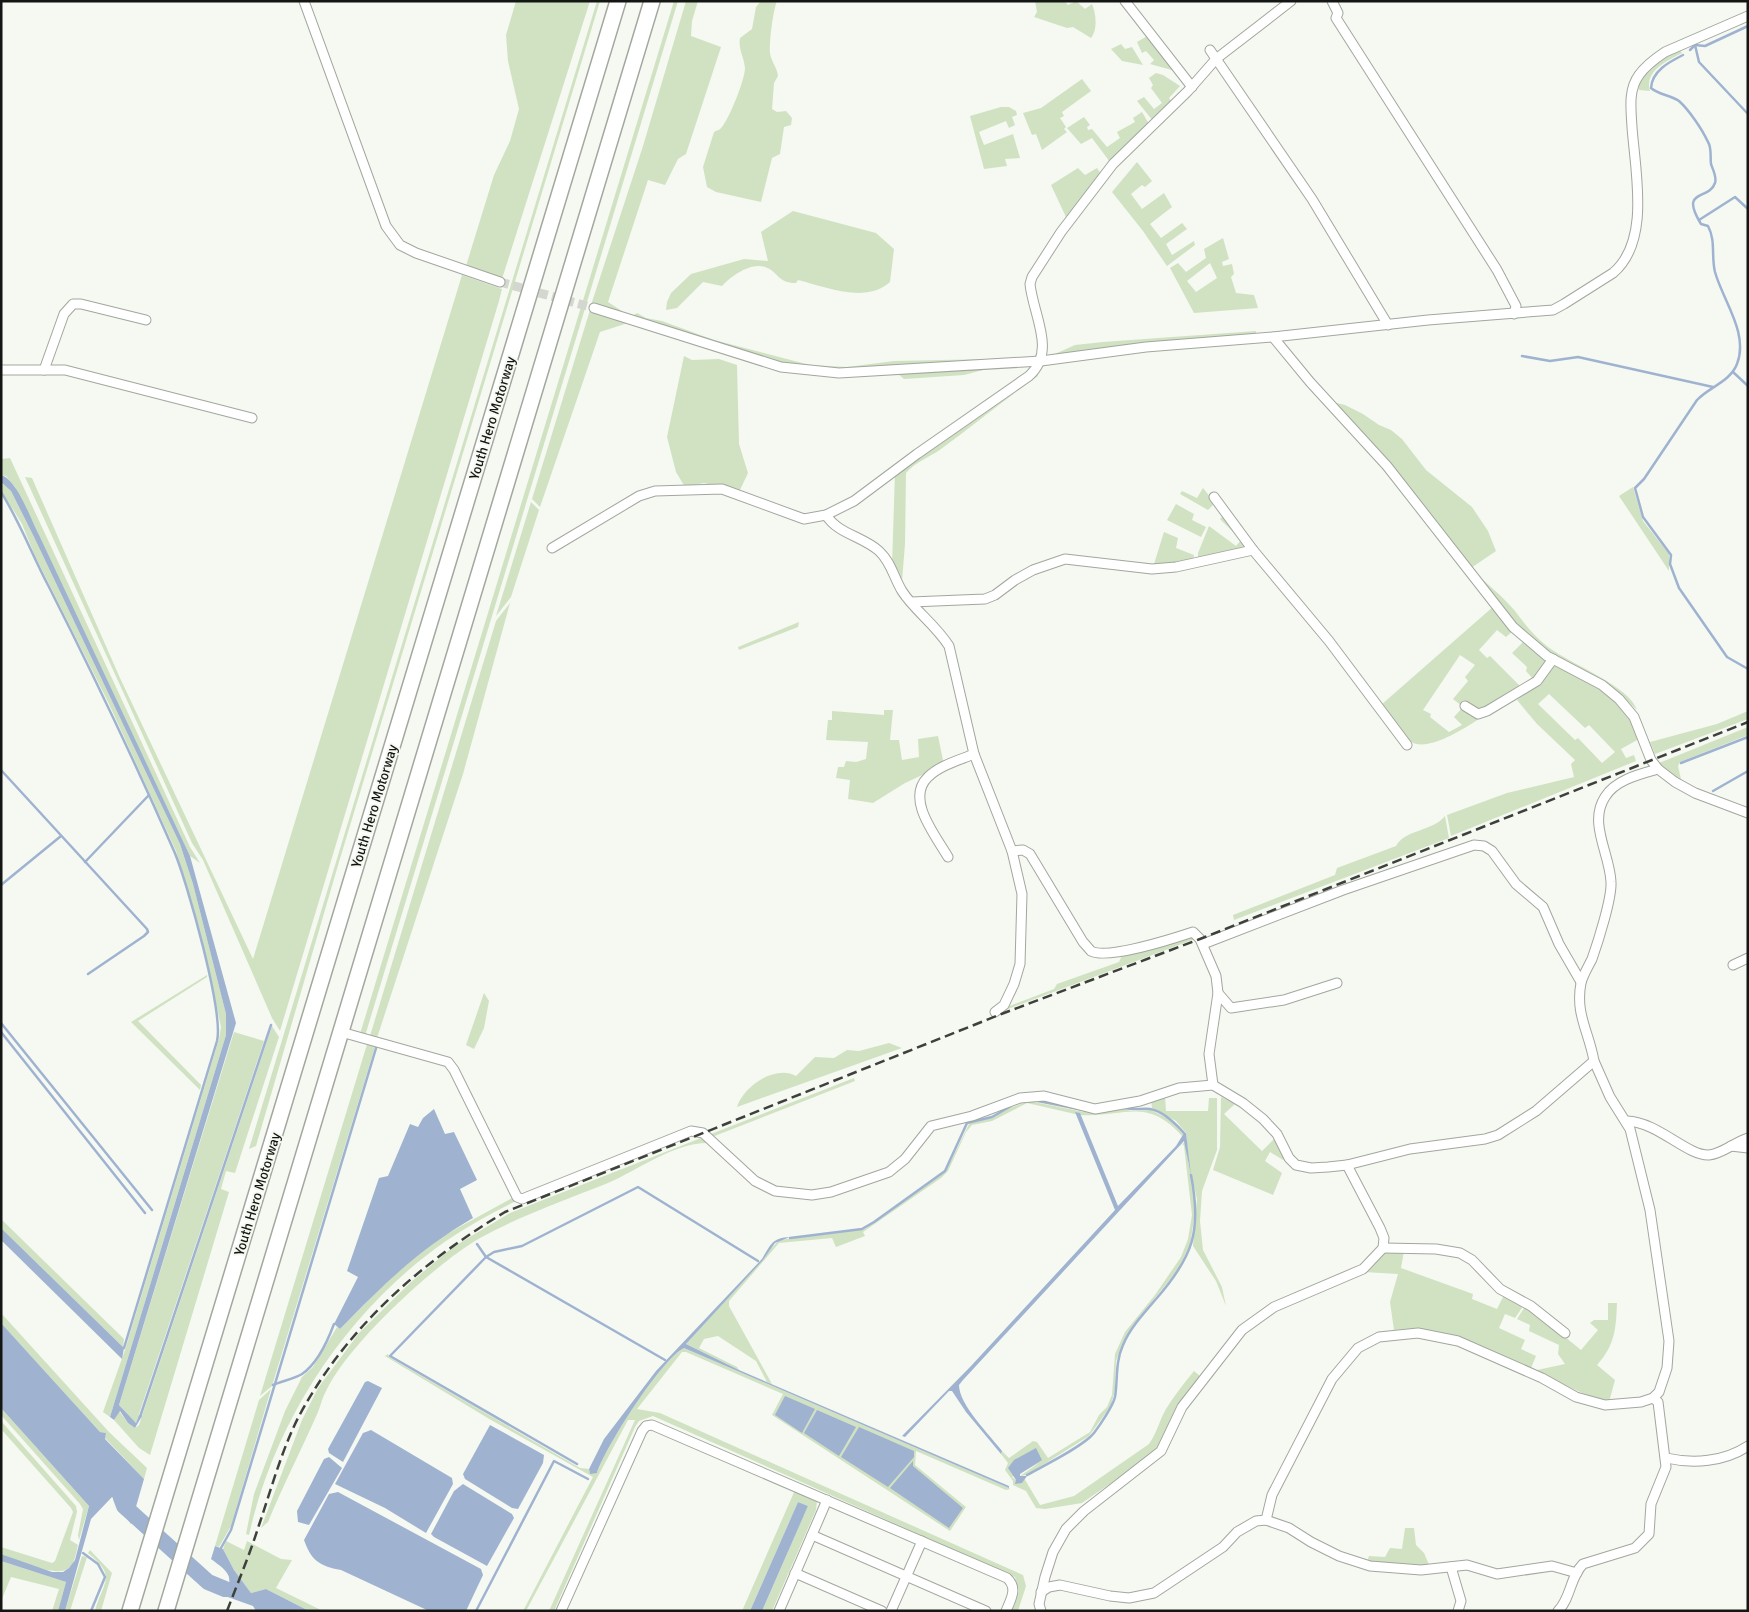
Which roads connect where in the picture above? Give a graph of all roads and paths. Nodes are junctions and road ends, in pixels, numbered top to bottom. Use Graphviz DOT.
graph roads {
  1 [pos="304,1"];
  2 [pos="618,1"];
  3 [pos="652,1"];
  4 [pos="1125,1"];
  5 [pos="1291,1"];
  6 [pos="1332,1"];
  7 [pos="1748,16"];
  8 [pos="1210,50"];
  9 [pos="1216,59"];
  10 [pos="1192,87"];
  11 [pos="500,282"];
  12 [pos="594,308"];
  13 [pos="1514,314"];
  14 [pos="146,320"];
  15 [pos="1388,325"];
  16 [pos="1274,338"];
  17 [pos="1041,361"];
  18 [pos="1,370"];
  19 [pos="44,370"];
  20 [pos="252,418"];
  21 [pos="1214,496"];
  22 [pos="826,515"];
  23 [pos="552,548"];
  24 [pos="1253,550"];
  25 [pos="911,602"];
  26 [pos="1553,660"];
  27 [pos="1465,706"];
  28 [pos="1407,745"];
  29 [pos="974,754"];
  30 [pos="1658,769"];
  31 [pos="1748,813"];
  32 [pos="1012,851"];
  33 [pos="948,857"];
  34 [pos="1203,944"];
  35 [pos="1748,958"];
  36 [pos="1733,965"];
  37 [pos="1581,982"];
  38 [pos="1337,983"];
  39 [pos="1218,993"];
  40 [pos="995,1012"];
  41 [pos="341,1032"];
  42 [pos="1594,1061"];
  43 [pos="1214,1085"];
  44 [pos="1627,1121"];
  45 [pos="1748,1138"];
  46 [pos="1730,1146"];
  47 [pos="1748,1148"];
  48 [pos="1347,1164"];
  49 [pos="1383,1248"];
  50 [pos="1565,1333"];
  51 [pos="1653,1398"];
  52 [pos="1748,1446"];
  53 [pos="1666,1458"];
  54 [pos="827,1500"];
  55 [pos="1266,1520"];
  56 [pos="812,1535"];
  57 [pos="922,1541"];
  58 [pos="1452,1566"];
  59 [pos="795,1573"];
  60 [pos="1577,1574"];
  61 [pos="906,1576"];
  62 [pos="1041,1592"];
  63 [pos="168,1606"];
  64 [pos="782,1610"];
  65 [pos="130,1611"];
  66 [pos="561,1611"];
  67 [pos="882,1611"];
  68 [pos="891,1611"];
  69 [pos="986,1611"];
  70 [pos="1006,1611"];
  71 [pos="1041,1611"];
  72 [pos="1458,1611"];
  73 [pos="1558,1611"];
  1 -- 11 [label="street"];
  2 -- 65 [label="highway, Youth Hero Motorway"];
  3 -- 41 [label="highway"];
  4 -- 10 [label="street"];
  5 -- 9 [label="street"];
  6 -- 13 [label="street"];
  7 -- 13 [label="street"];
  8 -- 9 [label="street"];
  9 -- 10 [label="street"];
  9 -- 15 [label="street"];
  10 -- 17 [label="street"];
  12 -- 17 [label="street"];
  13 -- 15 [label="street"];
  14 -- 19 [label="street"];
  15 -- 16 [label="street"];
  16 -- 17 [label="street"];
  16 -- 26 [label="street"];
  17 -- 22 [label="street"];
  18 -- 19 [label="street"];
  19 -- 20 [label="street"];
  21 -- 24 [label="street"];
  22 -- 23 [label="street"];
  22 -- 25 [label="street"];
  24 -- 25 [label="street"];
  24 -- 28 [label="street"];
  25 -- 29 [label="street"];
  26 -- 27 [label="street"];
  26 -- 30 [label="street"];
  29 -- 32 [label="street"];
  29 -- 33 [label="street"];
  30 -- 31 [label="street"];
  30 -- 37 [label="street"];
  32 -- 34 [label="street"];
  32 -- 40 [label="street"];
  34 -- 37 [label="street"];
  34 -- 39 [label="street"];
  35 -- 36 [label="street"];
  37 -- 42 [label="street"];
  38 -- 39 [label="street"];
  39 -- 43 [label="street"];
  41 -- 43 [label="street"];
  41 -- 63 [label="highway"];
  42 -- 44 [label="street"];
  42 -- 48 [label="street"];
  43 -- 48 [label="street"];
  44 -- 46 [label="street"];
  44 -- 51 [label="street"];
  45 -- 46 [label="street"];
  46 -- 47 [label="street"];
  48 -- 49 [label="street"];
  49 -- 50 [label="street"];
  49 -- 62 [label="street"];
  51 -- 53 [label="street"];
  51 -- 55 [label="street"];
  52 -- 53 [label="street"];
  53 -- 60 [label="street"];
  54 -- 56 [label="street"];
  54 -- 57 [label="street"];
  54 -- 66 [label="street"];
  55 -- 58 [label="street"];
  55 -- 62 [label="street"];
  56 -- 59 [label="street"];
  56 -- 61 [label="street"];
  57 -- 61 [label="street"];
  57 -- 70 [label="street"];
  58 -- 60 [label="street"];
  58 -- 72 [label="street"];
  59 -- 64 [label="street"];
  59 -- 67 [label="street"];
  60 -- 73 [label="street"];
  61 -- 68 [label="street"];
  61 -- 69 [label="street"];
  62 -- 71 [label="street"];
}
